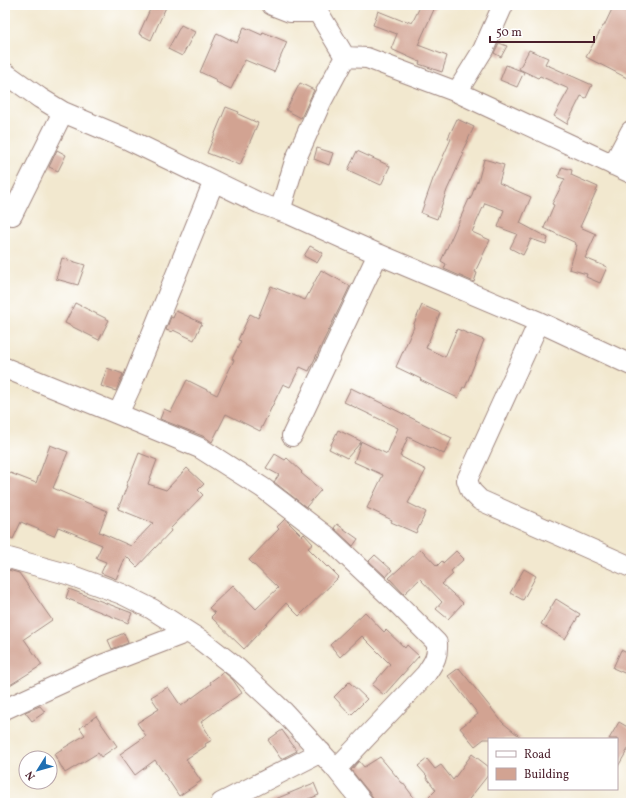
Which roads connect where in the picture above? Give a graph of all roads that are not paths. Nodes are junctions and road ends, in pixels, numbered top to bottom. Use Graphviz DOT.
graph roads {
  1 [pos="272,5"];
  2 [pos="503,5"];
  3 [pos="319,8"];
  4 [pos="345,57"];
  5 [pos="5,73"];
  6 [pos="458,92"];
  7 [pos="63,112"];
  8 [pos="631,131"];
  9 [pos="613,165"];
  10 [pos="631,174"];
  11 [pos="214,181"];
  12 [pos="280,211"];
  13 [pos="12,215"];
  14 [pos="378,254"];
  15 [pos="539,322"];
  16 [pos="631,365"];
  17 [pos="5,368"];
  18 [pos="118,414"];
  19 [pos="292,436"];
  20 [pos="5,556"];
  21 [pos="631,567"];
  22 [pos="188,632"];
  23 [pos="5,709"];
  24 [pos="321,752"];
  25 [pos="336,768"];
  26 [pos="221,803"];
  27 [pos="363,803"];
  1 -- 3 [label="street"];
  2 -- 6 [label="street"];
  3 -- 4 [label="street"];
  4 -- 6 [label="street"];
  4 -- 12 [label="street"];
  5 -- 7 [label="street"];
  6 -- 9 [label="street"];
  7 -- 11 [label="street"];
  7 -- 13 [label="street"];
  8 -- 9 [label="street"];
  9 -- 10 [label="street"];
  11 -- 12 [label="street"];
  11 -- 18 [label="street"];
  12 -- 14 [label="street"];
  14 -- 15 [label="street"];
  14 -- 19 [label="street"];
  15 -- 16 [label="street"];
  15 -- 21 [label="street"];
  17 -- 18 [label="street"];
  18 -- 25 [label="street"];
  20 -- 22 [label="street"];
  22 -- 23 [label="street"];
  22 -- 24 [label="street"];
  24 -- 25 [label="street"];
  24 -- 26 [label="street"];
  25 -- 27 [label="street"];
}
